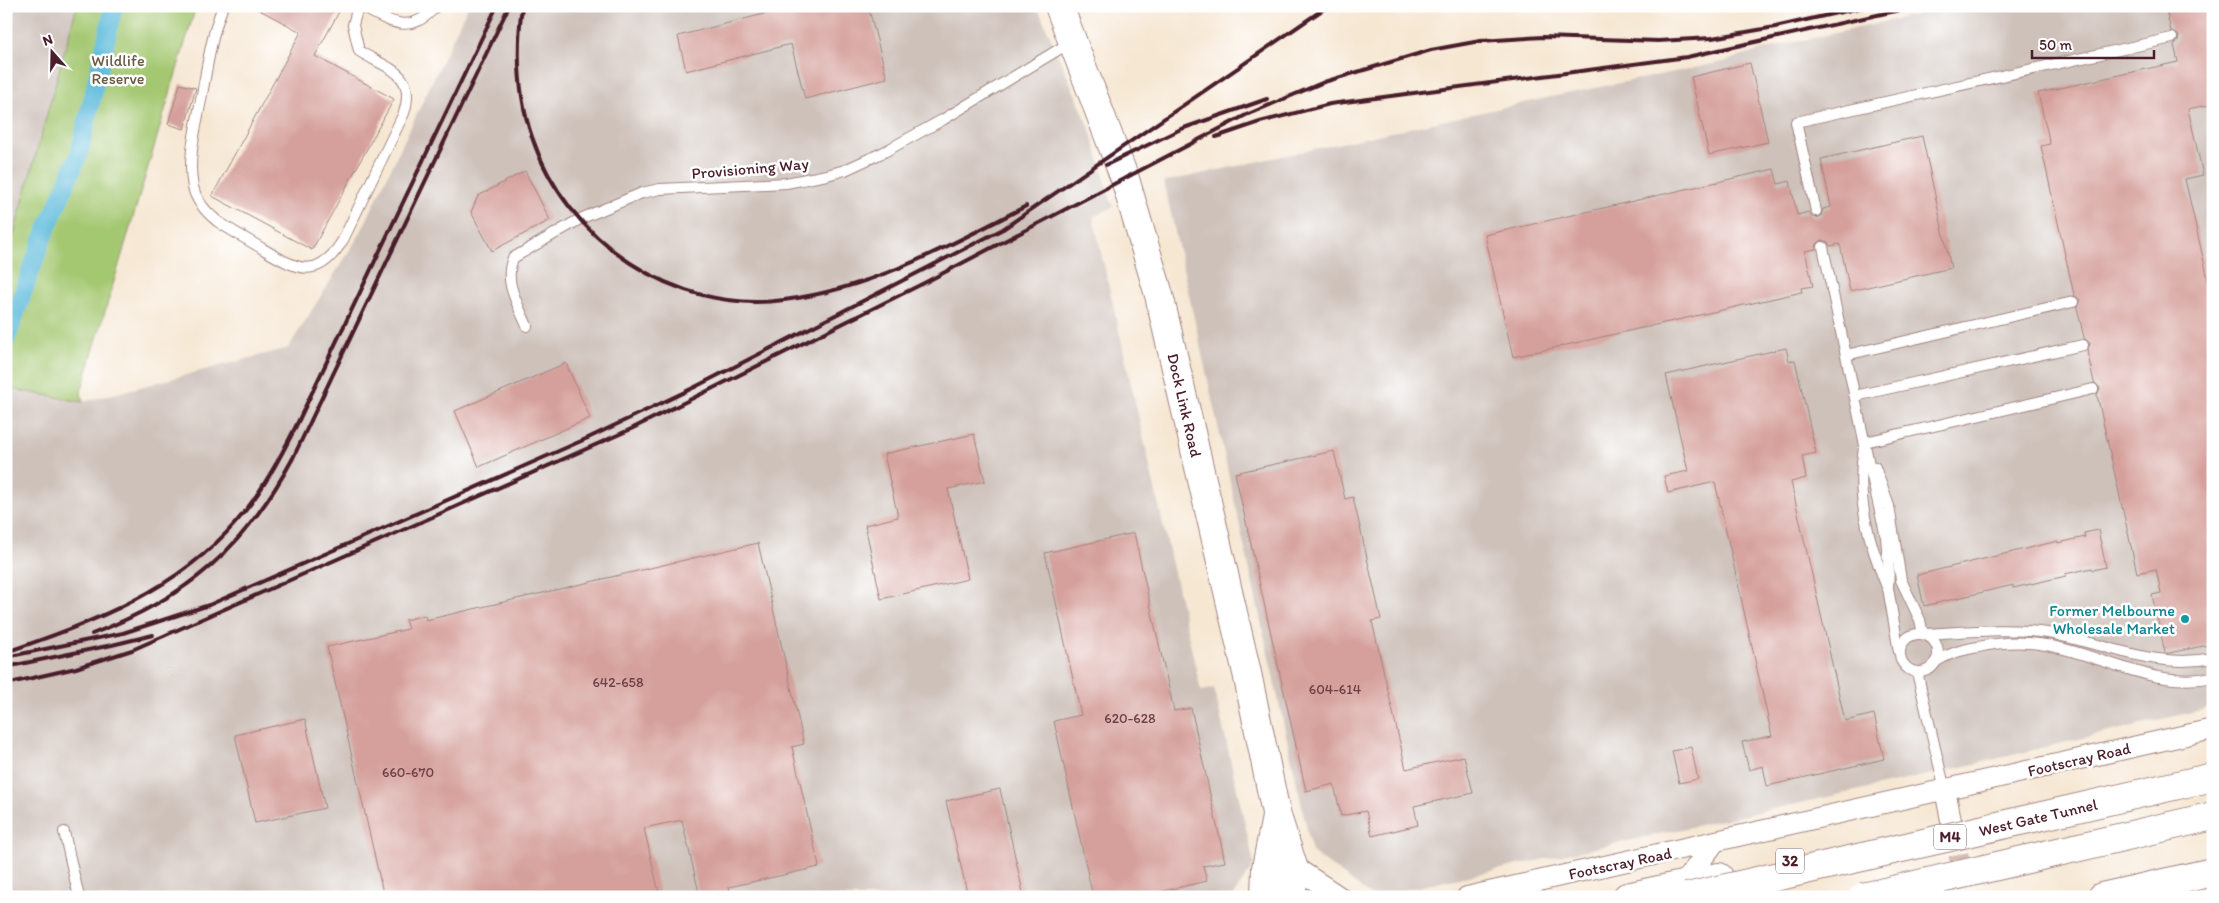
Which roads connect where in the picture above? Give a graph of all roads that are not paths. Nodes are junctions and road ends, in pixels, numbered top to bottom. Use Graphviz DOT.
graph roads {
  1 [pos="223,6"];
  2 [pos="359,6"];
  3 [pos="436,6"];
  4 [pos="1059,6"];
  5 [pos="2172,38"];
  6 [pos="1072,42"];
  7 [pos="1816,211"];
  8 [pos="1823,248"];
  9 [pos="2073,302"];
  10 [pos="527,326"];
  11 [pos="2083,345"];
  12 [pos="1846,355"];
  13 [pos="2093,389"];
  14 [pos="1855,396"];
  15 [pos="1865,442"];
  16 [pos="1888,588"];
  17 [pos="1923,634"];
  18 [pos="1899,652"];
  19 [pos="2213,658"];
  20 [pos="1936,662"];
  21 [pos="1917,672"];
  22 [pos="2213,677"];
  23 [pos="2213,729"];
  24 [pos="2213,766"];
  25 [pos="2213,777"];
  26 [pos="1945,790"];
  27 [pos="1276,813"];
  28 [pos="2213,816"];
  29 [pos="1952,824"];
  30 [pos="64,832"];
  31 [pos="1715,842"];
  32 [pos="1293,866"];
  33 [pos="2213,872"];
  34 [pos="1685,891"];
  35 [pos="79,897"];
  36 [pos="1265,897"];
  37 [pos="1292,897"];
  38 [pos="1340,897"];
  39 [pos="1467,897"];
  40 [pos="1627,897"];
  41 [pos="1863,897"];
  42 [pos="2102,897"];
  1 -- 2 [label="lane"];
  2 -- 3 [label="lane"];
  4 -- 6 [label="main road, Dock Link Road"];
  5 -- 7 [label="lane"];
  6 -- 10 [label="lane, Provisioning Way"];
  6 -- 27 [label="main road, Dock Link Road"];
  8 -- 12 [label="lane"];
  9 -- 12 [label="lane"];
  11 -- 14 [label="lane"];
  12 -- 14 [label="lane"];
  13 -- 15 [label="lane"];
  14 -- 15 [label="lane"];
  15 -- 16 [label="lane"];
  15 -- 16 [label="lane"];
  15 -- 17 [label="lane"];
  16 -- 18 [label="lane"];
  17 -- 18 [label="lane"];
  17 -- 19 [label="lane"];
  17 -- 20 [label="lane"];
  18 -- 21 [label="lane"];
  20 -- 21 [label="lane"];
  20 -- 22 [label="lane"];
  21 -- 26 [label="lane"];
  23 -- 26 [label="street, Footscray Road"];
  24 -- 29 [label="main road, 32"];
  25 -- 34 [label="main road, West Gate Tunnel / M4, bridge"];
  26 -- 29 [label="street"];
  26 -- 31 [label="street, Footscray Road"];
  27 -- 32 [label="main road, Dock Link Road"];
  27 -- 36 [label="main road, Dock Link Road"];
  28 -- 41 [label="main road, M4, bridge"];
  29 -- 34 [label="main road, 32"];
  30 -- 35 [label="lane"];
  31 -- 34 [label="street, Footscray Road"];
  31 -- 39 [label="street, Footscray Road"];
  32 -- 37 [label="main road, Dock Link Road"];
  32 -- 38 [label="street"];
  33 -- 42 [label="main road"];
  34 -- 40 [label="main road, 32"];
}
